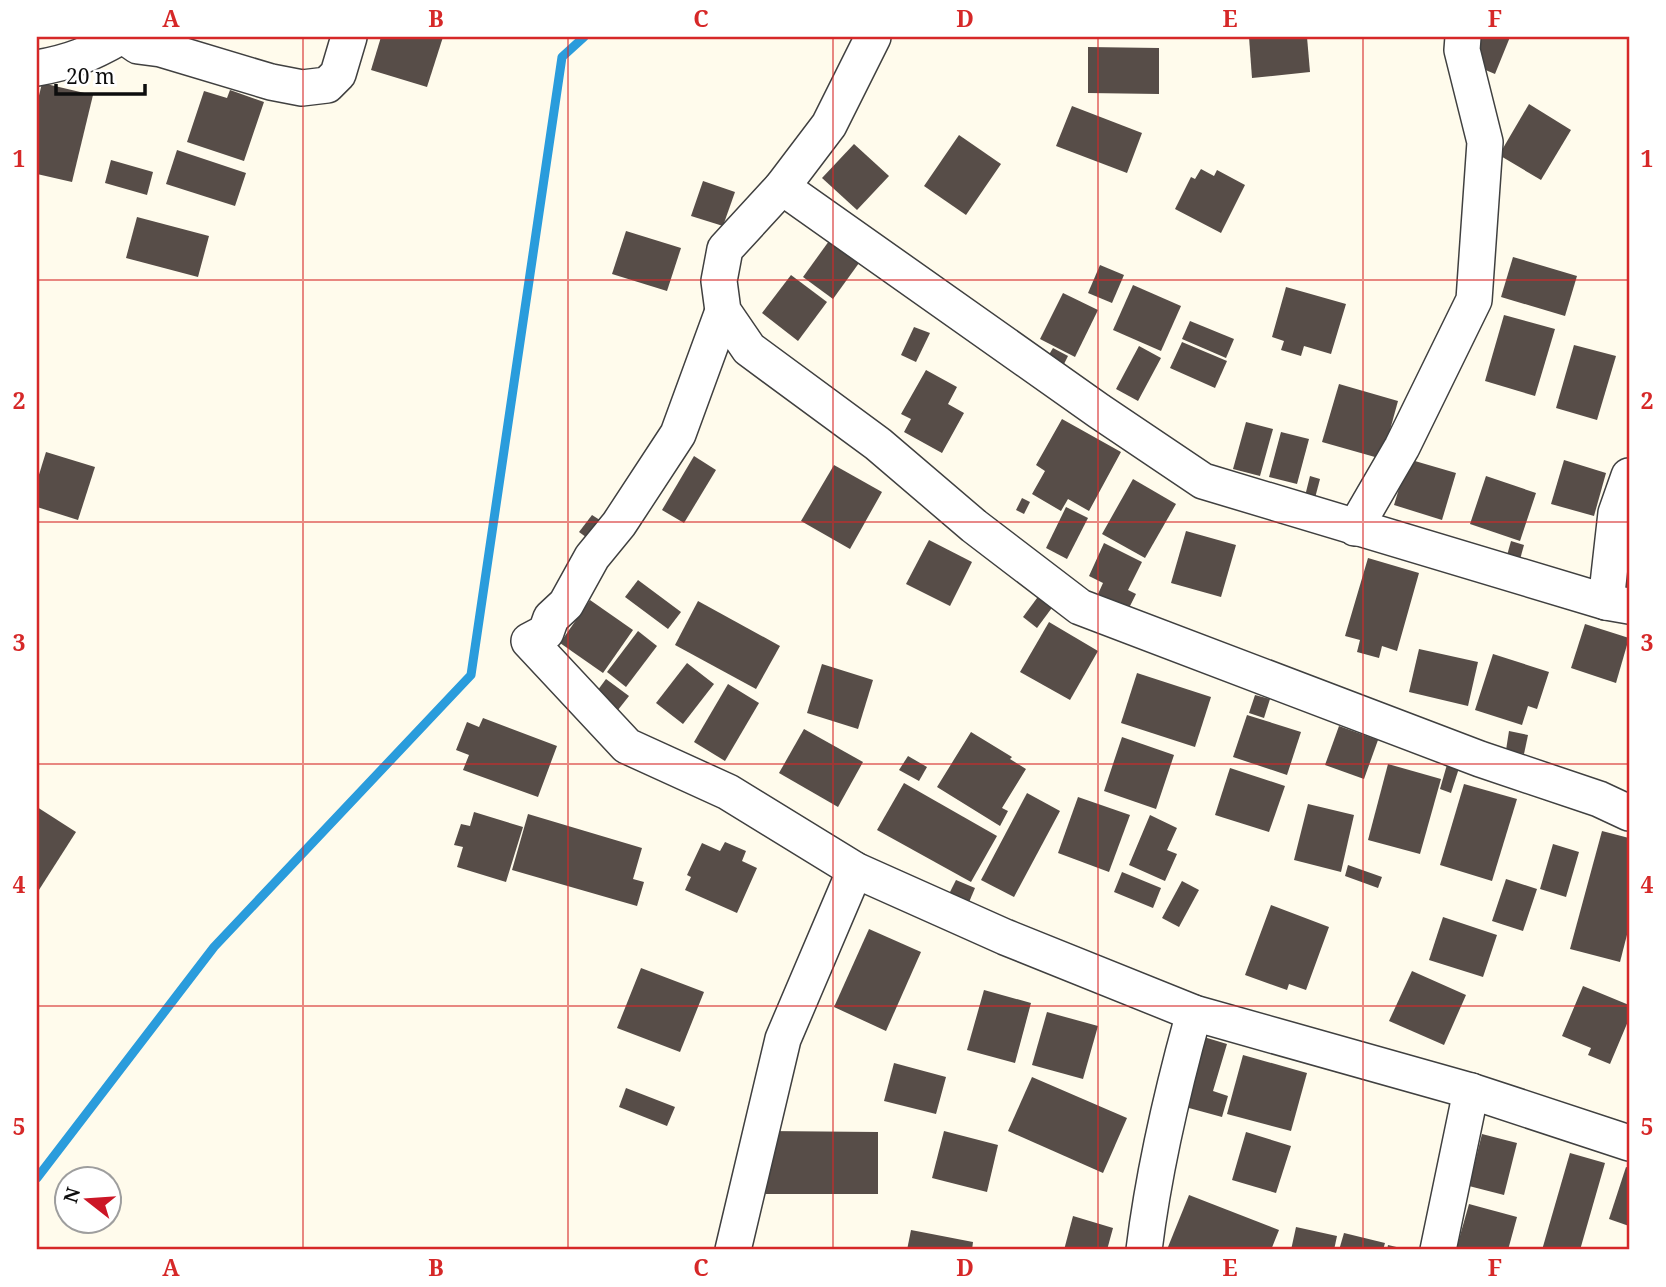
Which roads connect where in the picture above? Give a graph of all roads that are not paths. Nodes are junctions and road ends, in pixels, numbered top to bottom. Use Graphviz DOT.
graph roads {
  1 [pos="122,37"];
  2 [pos="349,37"];
  3 [pos="873,37"];
  4 [pos="1463,37"];
  5 [pos="37,68"];
  6 [pos="782,187"];
  7 [pos="723,311"];
  8 [pos="1629,477"];
  9 [pos="1355,528"];
  10 [pos="1618,604"];
  11 [pos="1629,813"];
  12 [pos="855,870"];
  13 [pos="1194,1013"];
  14 [pos="1471,1091"];
  15 [pos="1629,1143"];
  16 [pos="733,1250"];
  17 [pos="1144,1250"];
  18 [pos="1438,1250"];
  1 -- 2 [label="street"];
  1 -- 5 [label="street"];
  3 -- 6 [label="street"];
  4 -- 9 [label="street"];
  6 -- 7 [label="street"];
  6 -- 9 [label="street"];
  7 -- 11 [label="street"];
  7 -- 12 [label="street"];
  8 -- 10 [label="street"];
  9 -- 10 [label="street"];
  12 -- 13 [label="street"];
  12 -- 16 [label="street"];
  13 -- 14 [label="street"];
  13 -- 17 [label="street"];
  14 -- 15 [label="street"];
  14 -- 18 [label="street"];
}
